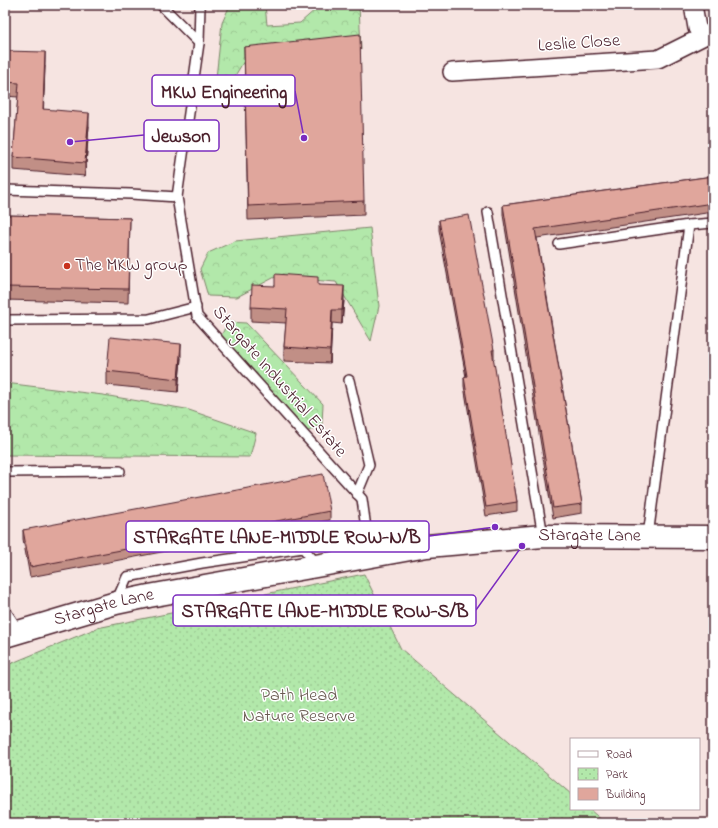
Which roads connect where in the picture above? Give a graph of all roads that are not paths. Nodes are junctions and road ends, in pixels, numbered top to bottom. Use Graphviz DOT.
graph roads {
  1 [pos="161,5"];
  2 [pos="200,5"];
  3 [pos="693,5"];
  4 [pos="709,34"];
  5 [pos="199,43"];
  6 [pos="452,72"];
  7 [pos="5,190"];
  8 [pos="177,197"];
  9 [pos="488,212"];
  10 [pos="713,223"];
  11 [pos="689,226"];
  12 [pos="559,244"];
  13 [pos="196,307"];
  14 [pos="5,320"];
  15 [pos="349,380"];
  16 [pos="120,471"];
  17 [pos="5,472"];
  18 [pos="357,494"];
  19 [pos="542,536"];
  20 [pos="648,536"];
  21 [pos="713,537"];
  22 [pos="370,556"];
  23 [pos="5,610"];
  24 [pos="10,632"];
  1 -- 5 [label="lane"];
  2 -- 5 [label="lane, Stargate Industrial Estate"];
  3 -- 4 [label="street, Leslie Close"];
  4 -- 6 [label="street, Leslie Close"];
  5 -- 8 [label="lane, Stargate Industrial Estate"];
  7 -- 8 [label="lane"];
  8 -- 13 [label="lane, Stargate Industrial Estate"];
  9 -- 19 [label="lane"];
  10 -- 11 [label="lane"];
  11 -- 12 [label="lane"];
  11 -- 20 [label="lane"];
  13 -- 14 [label="lane"];
  13 -- 18 [label="lane, Stargate Industrial Estate"];
  15 -- 18 [label="lane"];
  16 -- 17 [label="lane"];
  18 -- 22 [label="lane, Stargate Industrial Estate"];
  19 -- 20 [label="street, Stargate Lane"];
  19 -- 22 [label="street, Stargate Lane"];
  20 -- 21 [label="street, Stargate Lane"];
  22 -- 24 [label="street, Stargate Lane"];
  23 -- 24 [label="lane"];
}
